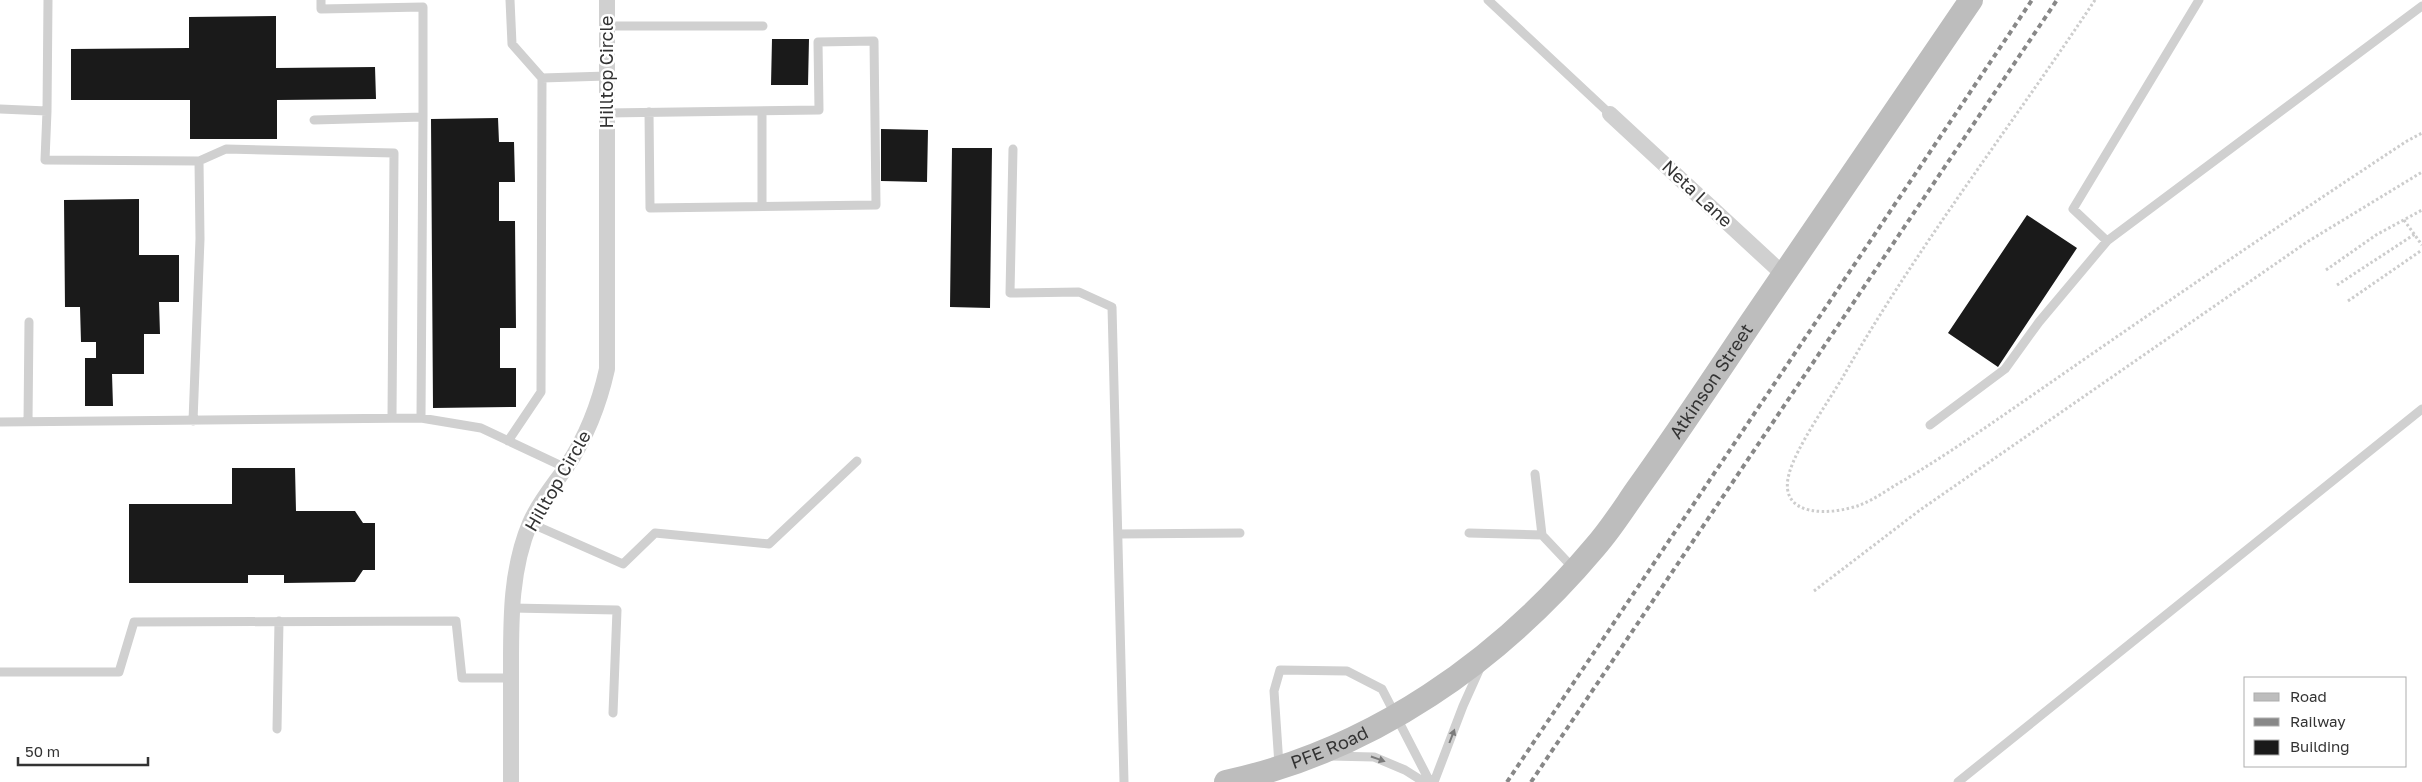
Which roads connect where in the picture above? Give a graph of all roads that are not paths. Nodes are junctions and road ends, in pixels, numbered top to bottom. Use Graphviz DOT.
graph roads {
  1 [pos="48,0"];
  2 [pos="321,0"];
  3 [pos="510,0"];
  4 [pos="607,0"];
  5 [pos="1488,0"];
  6 [pos="1971,0"];
  7 [pos="2199,0"];
  8 [pos="2422,6"];
  9 [pos="607,26"];
  10 [pos="763,26"];
  11 [pos="607,76"];
  12 [pos="542,78"];
  13 [pos="0,109"];
  14 [pos="47,111"];
  15 [pos="762,111"];
  16 [pos="649,112"];
  17 [pos="608,113"];
  18 [pos="1610,114"];
  19 [pos="423,117"];
  20 [pos="314,120"];
  21 [pos="1013,149"];
  22 [pos="199,161"];
  23 [pos="762,206"];
  24 [pos="2107,241"];
  25 [pos="1784,275"];
  26 [pos="29,322"];
  27 [pos="2422,408"];
  28 [pos="392,417"];
  29 [pos="421,418"];
  30 [pos="28,421"];
  31 [pos="193,421"];
  32 [pos="0,422"];
  33 [pos="1930,425"];
  34 [pos="508,441"];
  35 [pos="857,461"];
  36 [pos="566,468"];
  37 [pos="1535,474"];
  38 [pos="530,522"];
  39 [pos="1240,533"];
  40 [pos="1470,533"];
  41 [pos="1118,534"];
  42 [pos="1542,535"];
  43 [pos="1575,570"];
  44 [pos="511,608"];
  45 [pos="279,622"];
  46 [pos="1487,654"];
  47 [pos="0,672"];
  48 [pos="511,678"];
  49 [pos="613,712"];
  50 [pos="1398,716"];
  51 [pos="277,729"];
  52 [pos="1313,755"];
  53 [pos="1279,767"];
  54 [pos="511,782"];
  55 [pos="1124,782"];
  56 [pos="1226,782"];
  57 [pos="1424,782"];
  58 [pos="1430,782"];
  59 [pos="1434,782"];
  60 [pos="1958,782"];
  1 -- 14 [label="lane"];
  2 -- 19 [label="lane"];
  3 -- 12 [label="lane"];
  4 -- 9 [label="street, Hilltop Circle"];
  5 -- 18 [label="lane"];
  6 -- 25 [label="main road, Atkinson Street"];
  7 -- 24 [label="lane"];
  8 -- 24 [label="lane"];
  9 -- 10 [label="lane"];
  9 -- 11 [label="street, Hilltop Circle"];
  11 -- 12 [label="lane"];
  11 -- 17 [label="street, Hilltop Circle"];
  12 -- 34 [label="lane"];
  13 -- 14 [label="lane"];
  14 -- 22 [label="lane"];
  15 -- 16 [label="lane"];
  15 -- 23 [label="lane"];
  15 -- 23 [label="lane"];
  16 -- 17 [label="lane"];
  16 -- 23 [label="lane"];
  17 -- 36 [label="street, Hilltop Circle"];
  18 -- 25 [label="street, Neta Lane"];
  19 -- 20 [label="lane"];
  19 -- 29 [label="lane"];
  21 -- 41 [label="lane"];
  22 -- 28 [label="lane"];
  22 -- 31 [label="lane"];
  24 -- 33 [label="lane"];
  25 -- 43 [label="main road, Atkinson Street"];
  26 -- 30 [label="lane"];
  27 -- 60 [label="lane"];
  28 -- 29 [label="lane"];
  28 -- 31 [label="lane"];
  29 -- 34 [label="lane"];
  30 -- 31 [label="lane"];
  30 -- 32 [label="lane"];
  34 -- 36 [label="lane"];
  35 -- 38 [label="lane"];
  36 -- 38 [label="street, Hilltop Circle"];
  37 -- 42 [label="lane"];
  38 -- 44 [label="street, Hilltop Circle"];
  39 -- 41 [label="lane"];
  40 -- 42 [label="lane"];
  41 -- 55 [label="lane"];
  42 -- 43 [label="lane"];
  43 -- 46 [label="main road, Atkinson Street"];
  44 -- 48 [label="street, Hilltop Circle"];
  44 -- 49 [label="lane"];
  45 -- 47 [label="lane"];
  45 -- 48 [label="lane"];
  45 -- 51 [label="lane"];
  46 -- 50 [label="main road, Atkinson Street"];
  59 -- 46 [label="lane, one-way"];
  48 -- 54 [label="street, Hilltop Circle"];
  50 -- 52 [label="main road, PFE Road"];
  50 -- 53 [label="lane"];
  50 -- 58 [label="lane"];
  52 -- 53 [label="main road, PFE Road"];
  52 -- 57 [label="lane, one-way"];
  53 -- 56 [label="main road, PFE Road"];
}
